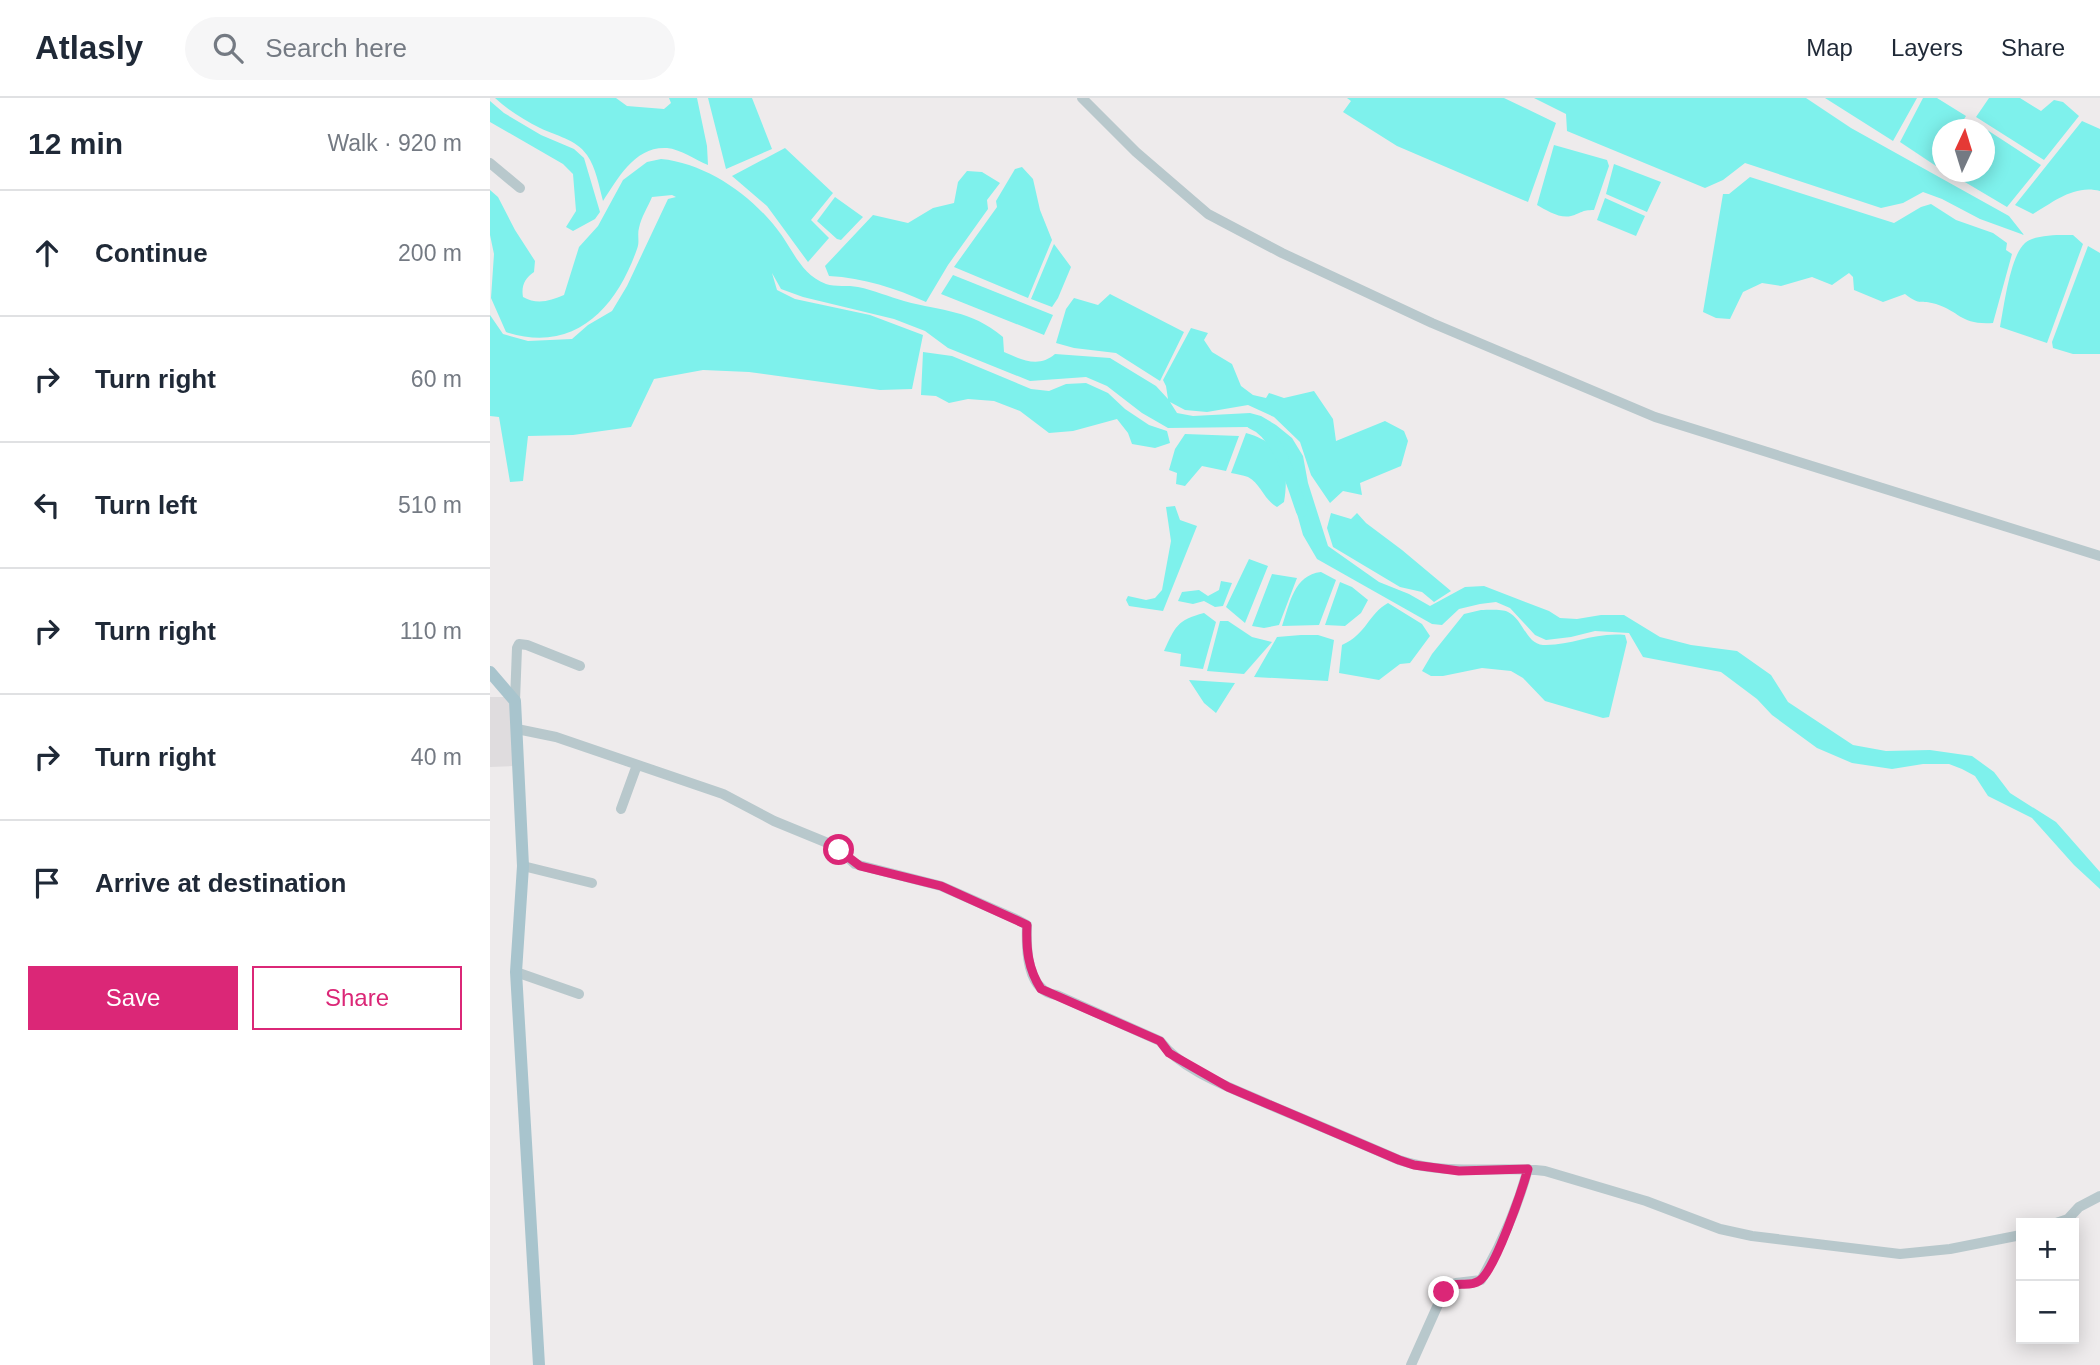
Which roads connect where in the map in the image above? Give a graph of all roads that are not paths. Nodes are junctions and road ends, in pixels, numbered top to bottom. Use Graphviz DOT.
graph roads {
  1 [pos="1082,98"];
  2 [pos="490,163"];
  3 [pos="520,188"];
  4 [pos="2100,556"];
  5 [pos="580,666"];
  6 [pos="490,672"];
  7 [pos="515,701"];
  8 [pos="517,729"];
  9 [pos="637,765"];
  10 [pos="621,809"];
  11 [pos="523,866"];
  12 [pos="592,883"];
  13 [pos="516,972"];
  14 [pos="579,994"];
  15 [pos="1528,1169"];
  16 [pos="2100,1196"];
  17 [pos="2069,1218"];
  18 [pos="2016,1236"];
  19 [pos="539,1365"];
  20 [pos="1411,1365"];
  1 -- 4 [label="street"];
  2 -- 3 [label="street"];
  5 -- 7 [label="street"];
  6 -- 7 [label="main road"];
  7 -- 8 [label="main road"];
  8 -- 9 [label="street"];
  8 -- 11 [label="main road"];
  9 -- 10 [label="street"];
  9 -- 15 [label="street"];
  11 -- 12 [label="street"];
  11 -- 13 [label="main road"];
  13 -- 14 [label="street"];
  13 -- 19 [label="main road"];
  15 -- 18 [label="street"];
  15 -- 20 [label="street"];
  16 -- 17 [label="street"];
}
